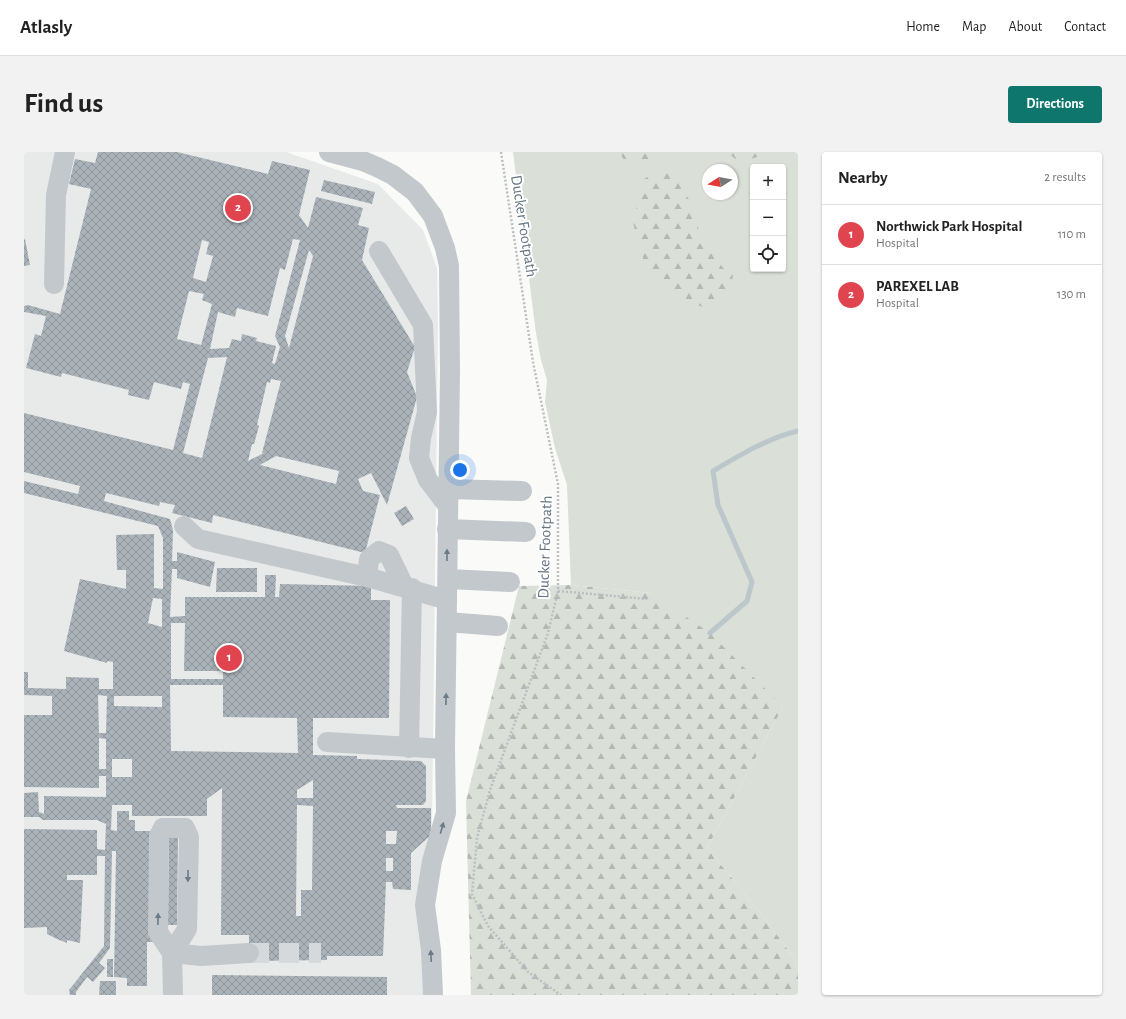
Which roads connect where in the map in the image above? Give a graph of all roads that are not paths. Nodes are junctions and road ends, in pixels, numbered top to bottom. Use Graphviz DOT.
graph roads {
  1 [pos="65,152"];
  2 [pos="329,152"];
  3 [pos="379,251"];
  4 [pos="54,284"];
  5 [pos="522,491"];
  6 [pos="448,497"];
  7 [pos="184,526"];
  8 [pos="447,529"];
  9 [pos="526,532"];
  10 [pos="367,577"];
  11 [pos="448,579"];
  12 [pos="510,582"];
  13 [pos="408,587"];
  14 [pos="447,600"];
  15 [pos="447,622"];
  16 [pos="498,626"];
  17 [pos="327,742"];
  18 [pos="409,748"];
  19 [pos="445,750"];
  20 [pos="172,953"];
  21 [pos="249,953"];
  22 [pos="173,995"];
  23 [pos="433,995"];
  1 -- 4 [label="street"];
  2 -- 6 [label="street"];
  3 -- 6 [label="street"];
  5 -- 6 [label="street"];
  6 -- 8 [label="street"];
  7 -- 10 [label="street"];
  8 -- 9 [label="street"];
  11 -- 8 [label="street, one-way"];
  10 -- 13 [label="street"];
  10 -- 13 [label="street"];
  11 -- 12 [label="street"];
  11 -- 14 [label="street"];
  13 -- 14 [label="street"];
  13 -- 18 [label="street"];
  14 -- 15 [label="street"];
  15 -- 16 [label="street"];
  19 -- 15 [label="street, one-way"];
  17 -- 18 [label="street"];
  18 -- 19 [label="street"];
  23 -- 19 [label="street, one-way"];
  20 -- 20 [label="street, one-way"];
  20 -- 21 [label="street"];
  20 -- 22 [label="street"];
}
